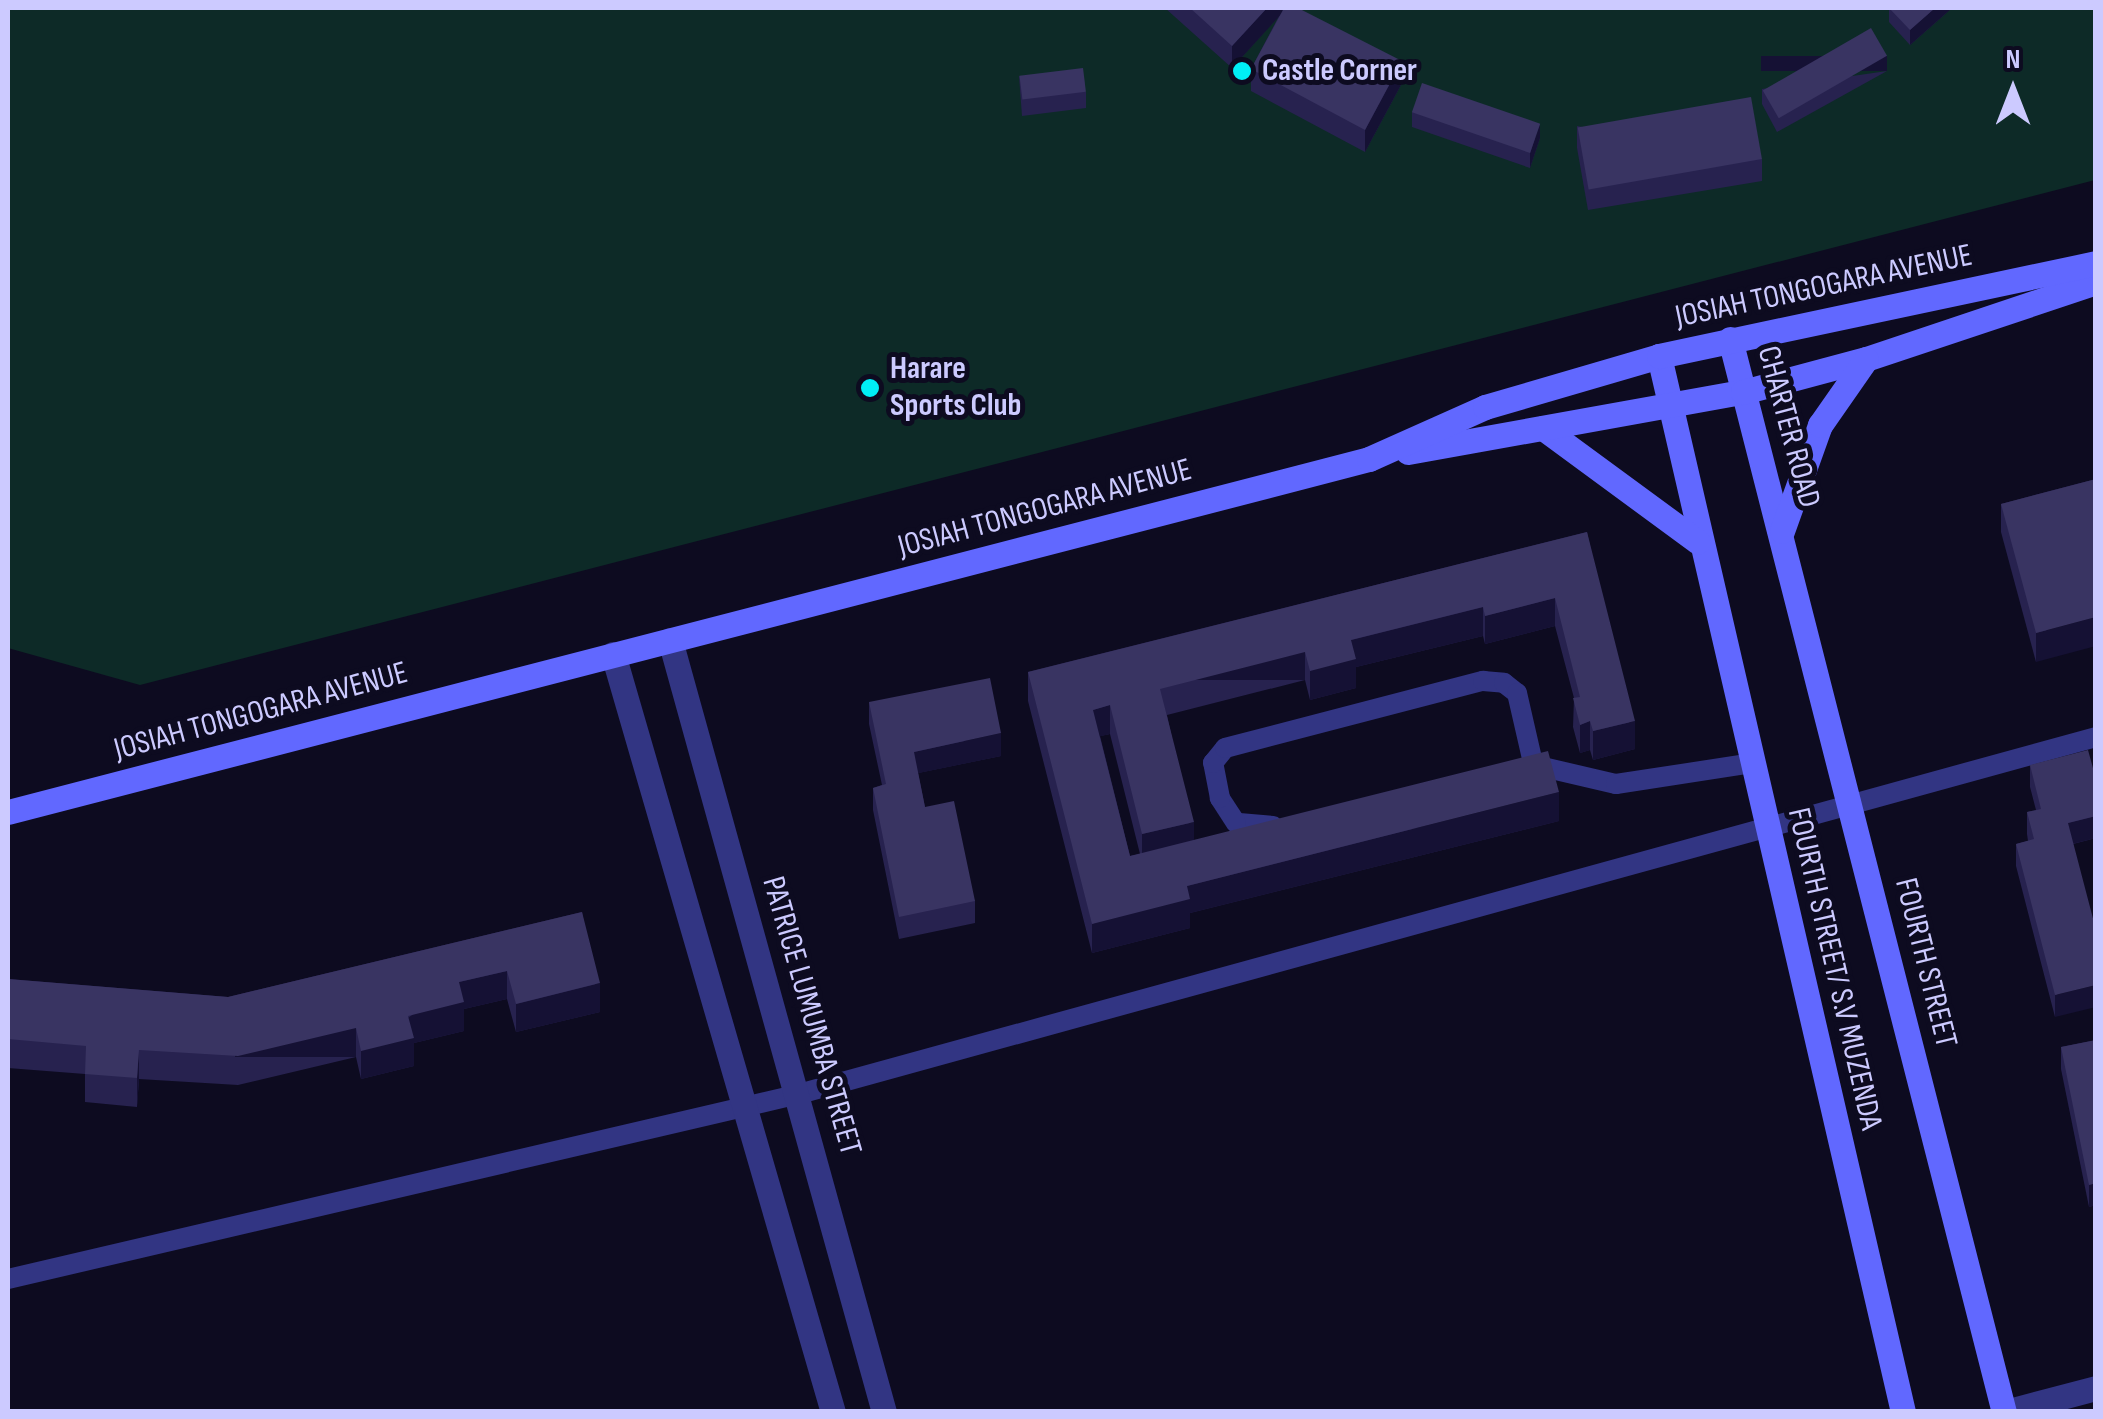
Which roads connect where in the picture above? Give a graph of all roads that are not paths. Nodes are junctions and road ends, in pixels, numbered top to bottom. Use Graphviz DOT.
graph roads {
  1 [pos="2096,263"];
  2 [pos="2096,282"];
  3 [pos="1730,339"];
  4 [pos="1659,356"];
  5 [pos="1866,359"];
  6 [pos="1743,392"];
  7 [pos="1670,409"];
  8 [pos="1543,428"];
  9 [pos="1369,459"];
  10 [pos="1782,531"];
  11 [pos="1698,542"];
  12 [pos="670,640"];
  13 [pos="613,654"];
  14 [pos="2096,737"];
  15 [pos="1753,763"];
  16 [pos="1850,801"];
  17 [pos="8,812"];
  18 [pos="1300,820"];
  19 [pos="1768,824"];
  20 [pos="800,1094"];
  21 [pos="749,1106"];
  22 [pos="8,1279"];
  23 [pos="2096,1388"];
  24 [pos="833,1412"];
  25 [pos="884,1412"];
  26 [pos="1903,1412"];
  27 [pos="2004,1412"];
  1 -- 3 [label="main road, JOSIAH TONGOGARA AVENUE"];
  2 -- 5 [label="main road"];
  3 -- 4 [label="main road, JOSIAH TONGOGARA AVENUE"];
  3 -- 6 [label="main road, CHARTER ROAD"];
  4 -- 7 [label="main road"];
  4 -- 9 [label="main road, JOSIAH TONGOGARA AVENUE"];
  5 -- 6 [label="main road"];
  5 -- 10 [label="main road"];
  6 -- 7 [label="main road"];
  6 -- 10 [label="main road, CHARTER ROAD"];
  7 -- 8 [label="main road"];
  7 -- 11 [label="main road"];
  8 -- 9 [label="main road"];
  8 -- 11 [label="main road"];
  9 -- 12 [label="main road, JOSIAH TONGOGARA AVENUE"];
  10 -- 16 [label="main road, FOURTH STREET"];
  11 -- 15 [label="main road, FOURTH STREET/ S.V MUZENDA"];
  12 -- 13 [label="main road, JOSIAH TONGOGARA AVENUE"];
  12 -- 20 [label="street, PATRICE LUMUMBA STREET"];
  13 -- 17 [label="main road, JOSIAH TONGOGARA AVENUE"];
  13 -- 21 [label="street"];
  14 -- 16 [label="lane"];
  15 -- 18 [label="lane"];
  15 -- 19 [label="main road, FOURTH STREET/ S.V MUZENDA"];
  16 -- 19 [label="lane"];
  16 -- 27 [label="main road, FOURTH STREET"];
  19 -- 20 [label="lane"];
  19 -- 26 [label="main road, FOURTH STREET/ S.V MUZENDA"];
  20 -- 21 [label="lane"];
  20 -- 25 [label="street, PATRICE LUMUMBA STREET"];
  21 -- 22 [label="lane"];
  21 -- 24 [label="street"];
  23 -- 27 [label="street"];
}
